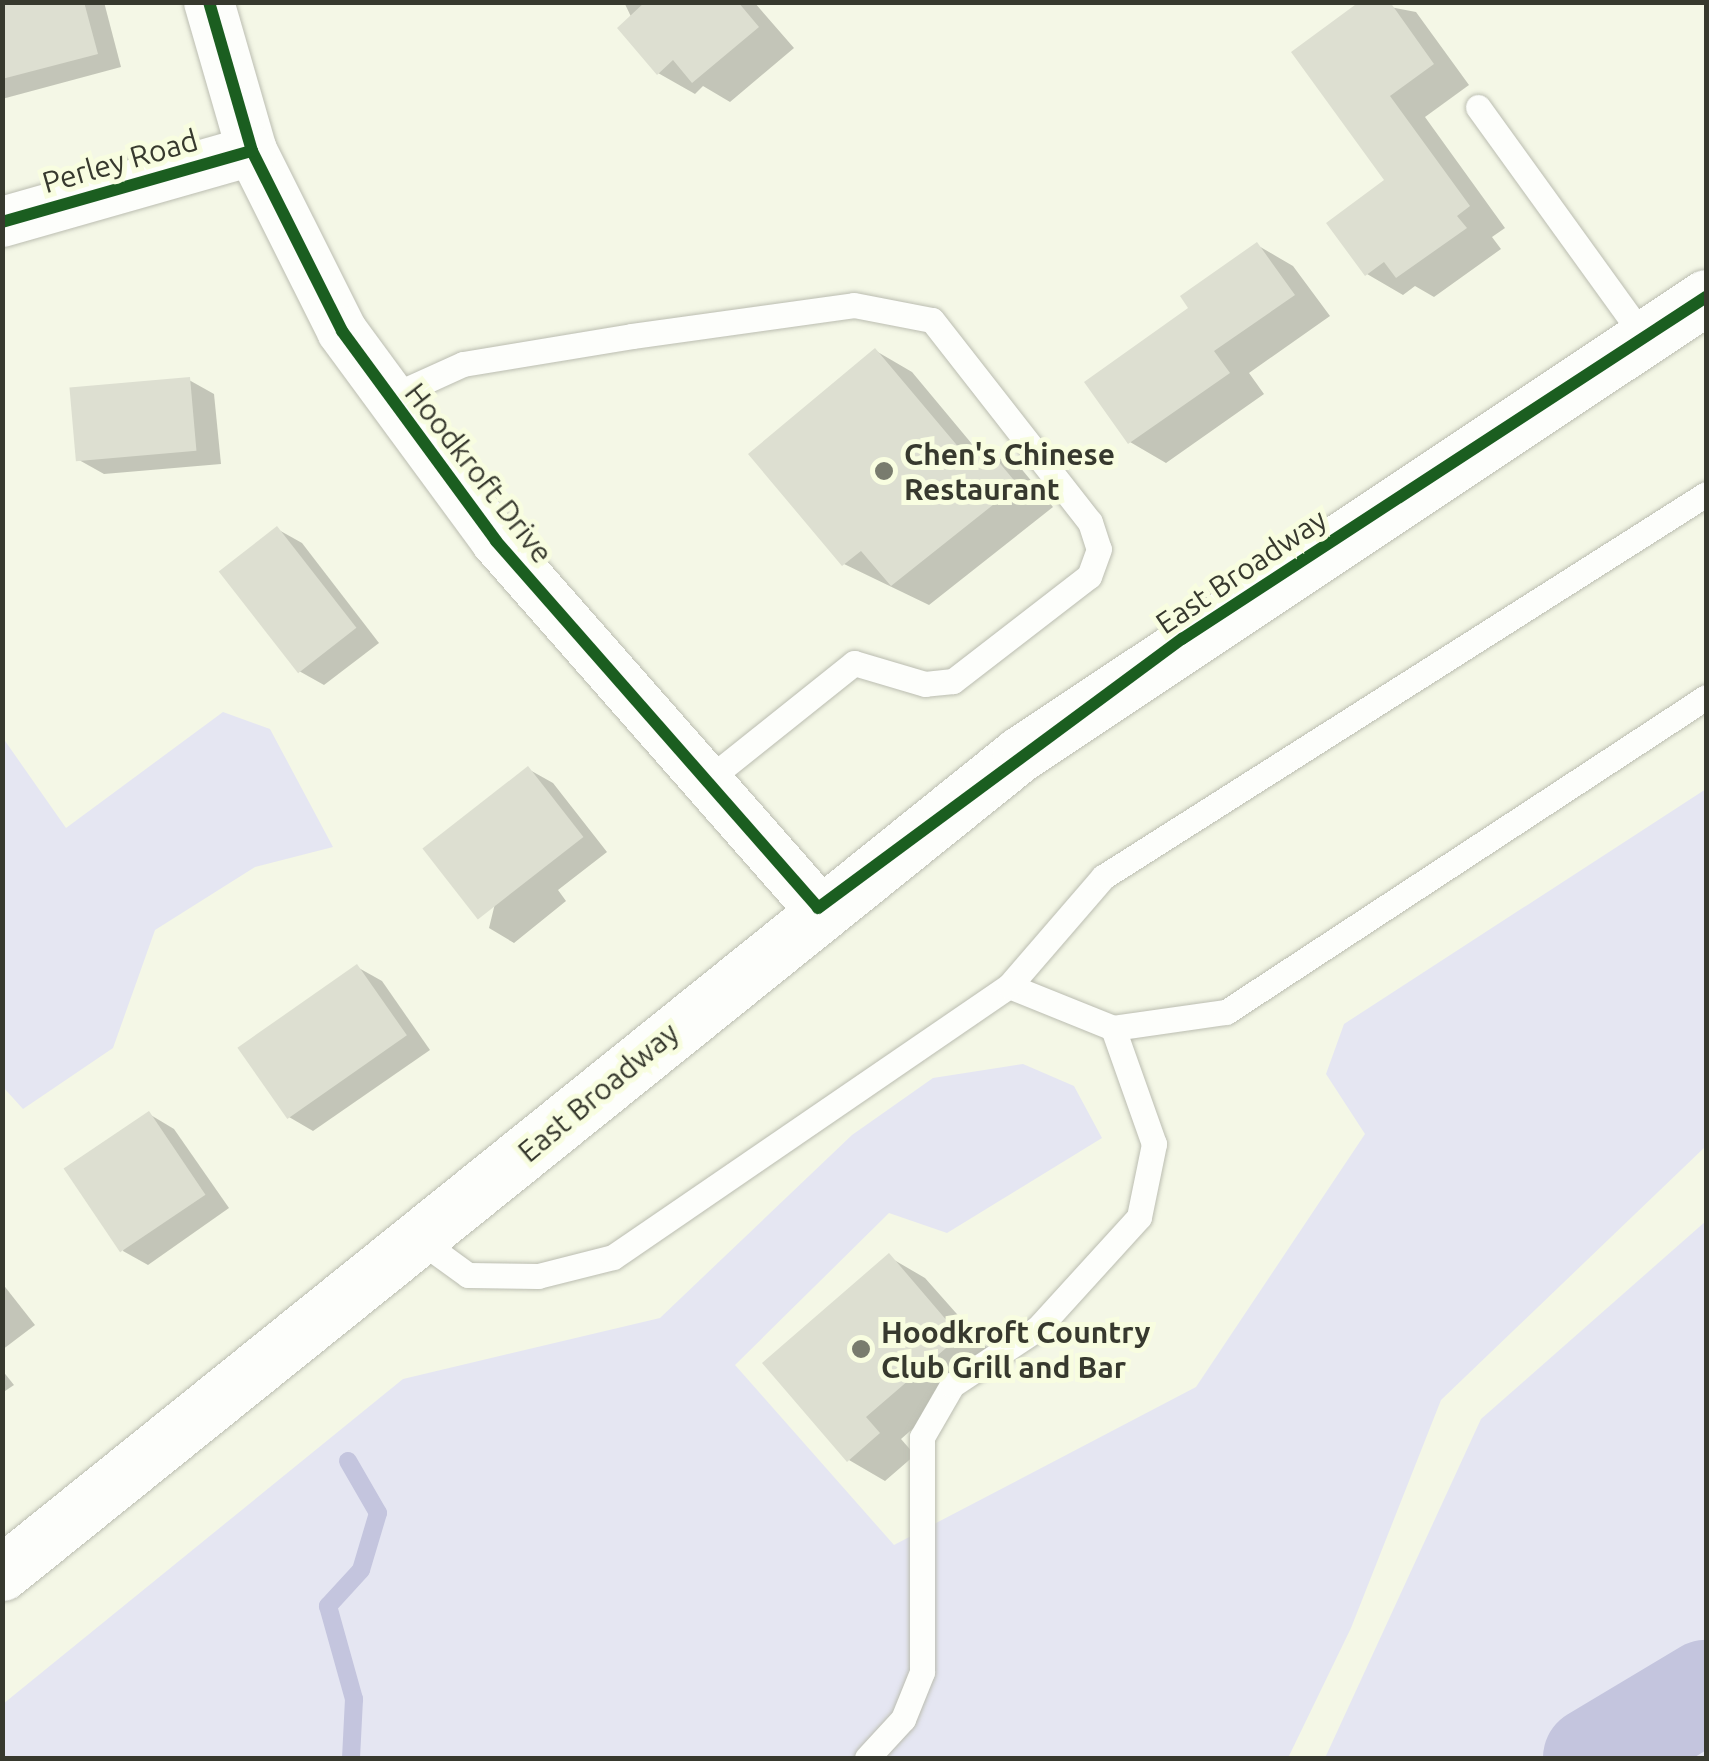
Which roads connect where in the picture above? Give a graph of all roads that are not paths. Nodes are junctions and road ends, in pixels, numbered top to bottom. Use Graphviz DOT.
graph roads {
  1 [pos="208,2"];
  2 [pos="1478,107"];
  3 [pos="252,151"];
  4 [pos="2,222"];
  5 [pos="1706,297"];
  6 [pos="1644,337"];
  7 [pos="388,398"];
  8 [pos="1706,494"];
  9 [pos="1706,697"];
  10 [pos="705,782"];
  11 [pos="818,908"];
  12 [pos="1010,986"];
  13 [pos="1114,1028"];
  14 [pos="421,1241"];
  15 [pos="2,1573"];
  16 [pos="868,1758"];
  1 -- 3 [label="street, Hoodkroft Drive"];
  2 -- 6 [label="lane"];
  3 -- 4 [label="street, Perley Road"];
  3 -- 7 [label="street, Hoodkroft Drive"];
  5 -- 6 [label="main road, East Broadway"];
  6 -- 11 [label="main road, East Broadway"];
  7 -- 10 [label="street, Hoodkroft Drive"];
  7 -- 10 [label="lane"];
  8 -- 12 [label="lane"];
  9 -- 13 [label="lane"];
  10 -- 11 [label="street, Hoodkroft Drive"];
  11 -- 14 [label="main road, East Broadway"];
  12 -- 13 [label="lane"];
  12 -- 14 [label="lane"];
  13 -- 16 [label="lane"];
  14 -- 15 [label="main road, East Broadway"];
}
